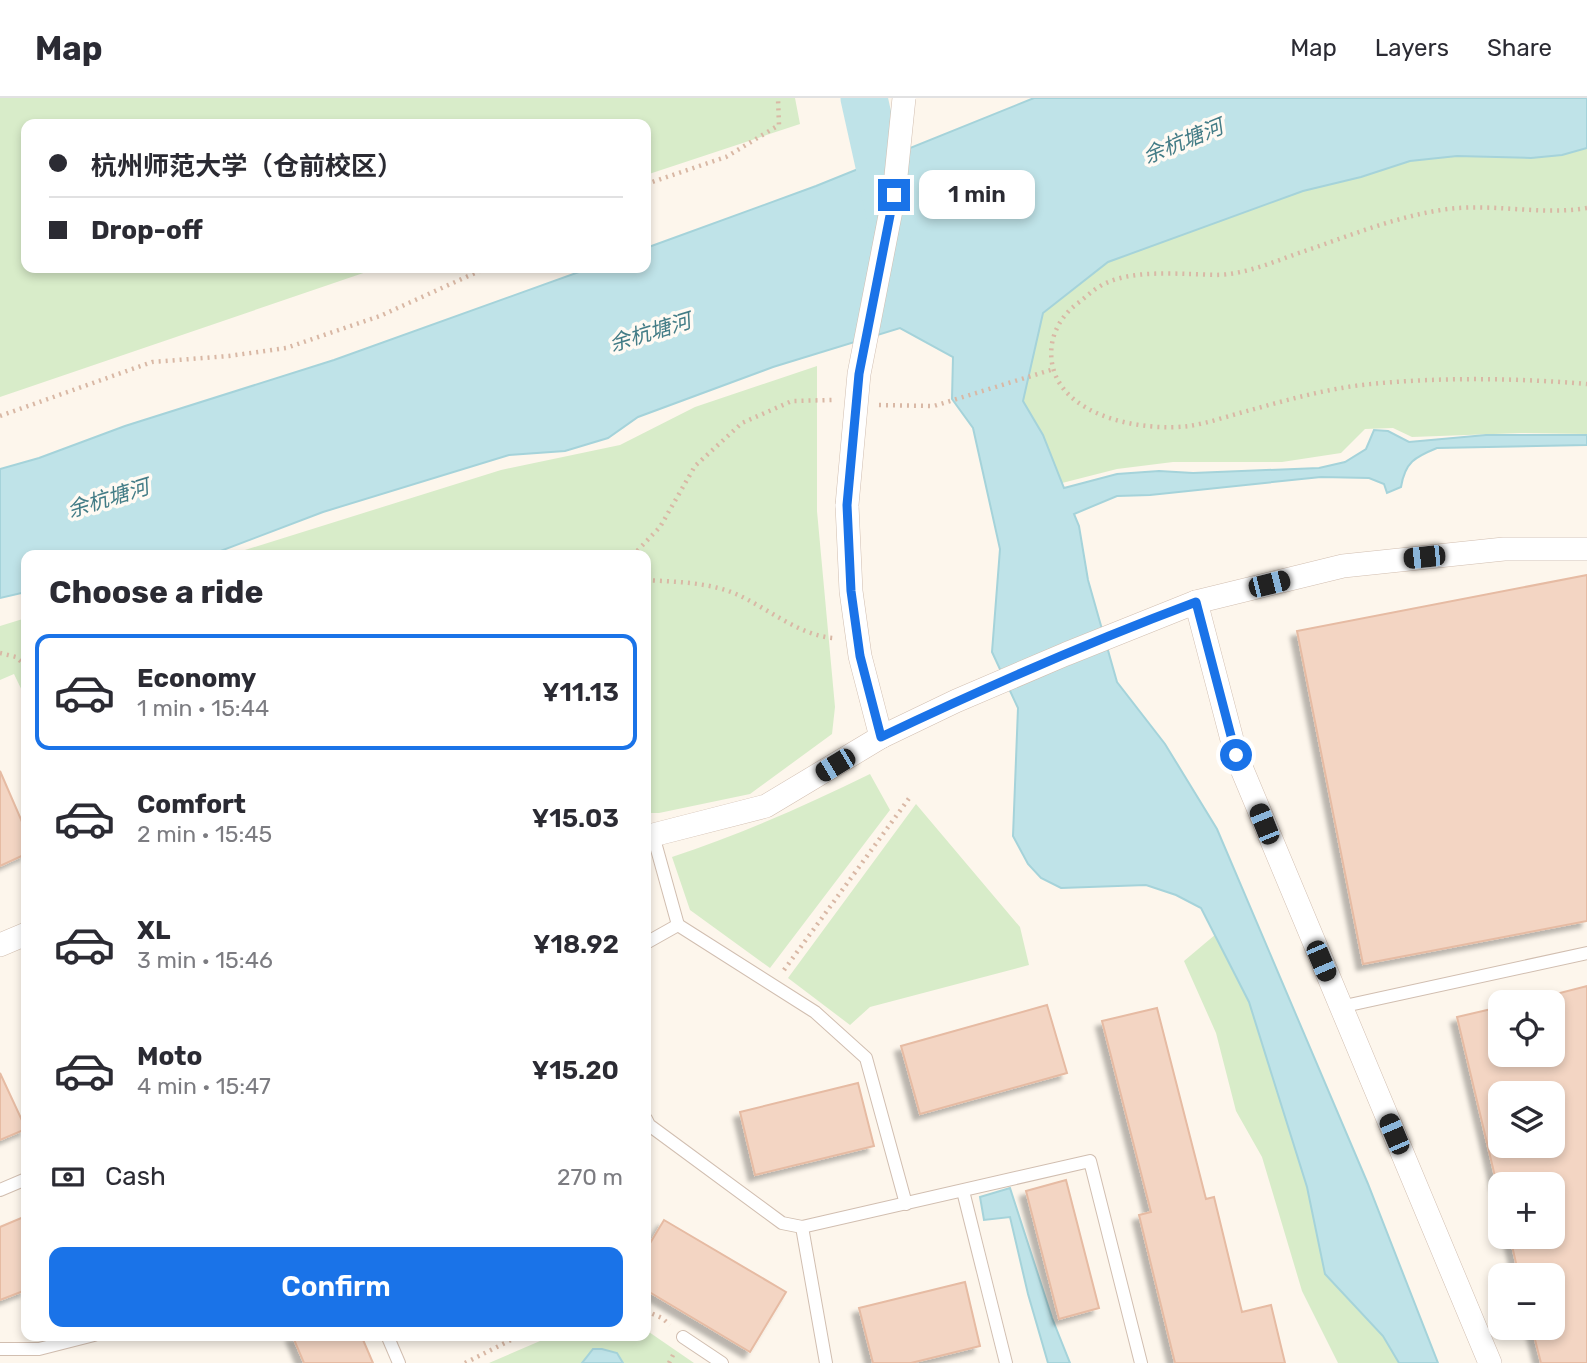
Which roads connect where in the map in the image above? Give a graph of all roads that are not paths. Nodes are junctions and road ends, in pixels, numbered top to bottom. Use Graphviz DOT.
graph roads {
  1 [pos="904,98"];
  2 [pos="1587,549"];
  3 [pos="1196,602"];
  4 [pos="881,737"];
  5 [pos="651,835"];
  6 [pos="651,841"];
  7 [pos="678,925"];
  8 [pos="21,936"];
  9 [pos="651,940"];
  10 [pos="0,946"];
  11 [pos="1587,953"];
  12 [pos="1340,1007"];
  13 [pos="651,1126"];
  14 [pos="21,1181"];
  15 [pos="0,1190"];
  16 [pos="963,1191"];
  17 [pos="906,1204"];
  18 [pos="802,1227"];
  19 [pos="683,1338"];
  20 [pos="70,1341"];
  21 [pos="390,1341"];
  22 [pos="0,1349"];
  23 [pos="399,1363"];
  24 [pos="722,1363"];
  25 [pos="826,1363"];
  26 [pos="1006,1363"];
  27 [pos="1141,1363"];
  28 [pos="1490,1363"];
  1 -- 4 [label="street, bridge"];
  2 -- 3 [label="street"];
  3 -- 4 [label="street"];
  3 -- 12 [label="street"];
  4 -- 5 [label="street"];
  6 -- 7 [label="lane"];
  7 -- 9 [label="lane"];
  7 -- 17 [label="lane"];
  8 -- 10 [label="street"];
  11 -- 12 [label="lane"];
  12 -- 28 [label="street"];
  13 -- 18 [label="lane"];
  14 -- 15 [label="lane"];
  16 -- 17 [label="lane"];
  16 -- 26 [label="lane"];
  16 -- 27 [label="lane"];
  17 -- 18 [label="lane"];
  18 -- 25 [label="lane"];
  19 -- 24 [label="lane"];
  20 -- 22 [label="lane"];
  21 -- 23 [label="lane"];
}
